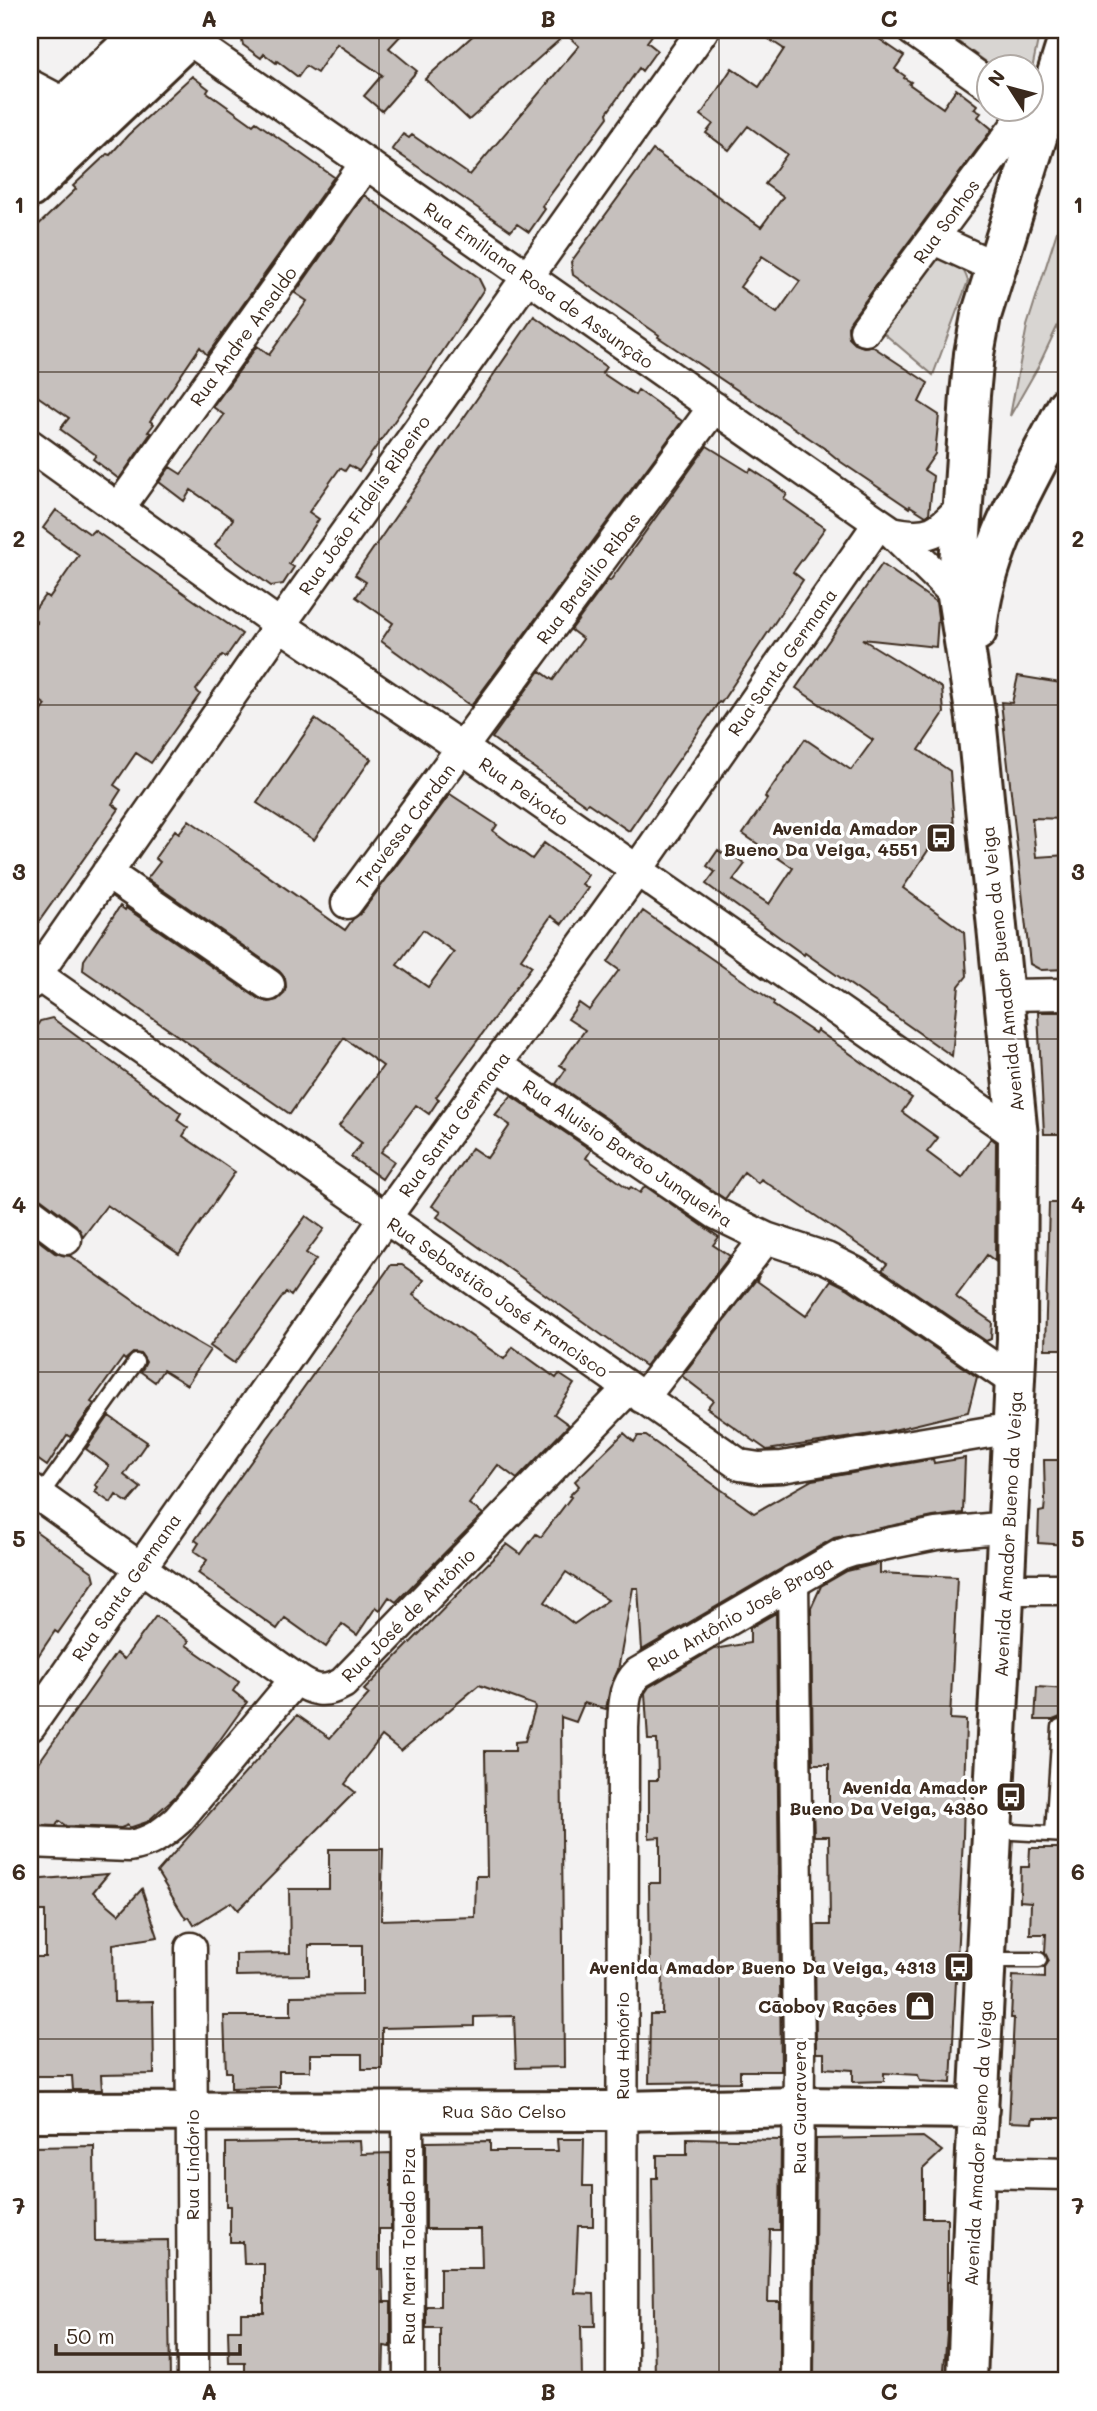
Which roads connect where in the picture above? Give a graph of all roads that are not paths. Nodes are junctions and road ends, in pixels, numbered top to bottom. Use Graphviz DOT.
graph roads {
  1 [pos="146,30"];
  2 [pos="703,30"];
  3 [pos="912,30"];
  4 [pos="191,34"];
  5 [pos="1067,42"];
  6 [pos="974,73"];
  7 [pos="30,85"];
  8 [pos="1044,86"];
  9 [pos="66,104"];
  10 [pos="1023,122"];
  11 [pos="1028,122"];
  12 [pos="30,138"];
  13 [pos="366,163"];
  14 [pos="30,188"];
  15 [pos="934,239"];
  16 [pos="995,267"];
  17 [pos="527,276"];
  18 [pos="865,330"];
  19 [pos="1067,406"];
  20 [pos="714,407"];
  21 [pos="30,445"];
  22 [pos="963,505"];
  23 [pos="120,508"];
  24 [pos="885,527"];
  25 [pos="957,596"];
  26 [pos="280,625"];
  27 [pos="972,689"];
  28 [pos="462,748"];
  29 [pos="637,870"];
  30 [pos="107,873"];
  31 [pos="347,903"];
  32 [pos="32,976"];
  33 [pos="269,985"];
  34 [pos="1067,994"];
  35 [pos="1005,995"];
  36 [pos="497,1065"];
  37 [pos="1018,1136"];
  38 [pos="30,1212"];
  39 [pos="386,1217"];
  40 [pos="765,1238"];
  41 [pos="66,1239"];
  42 [pos="136,1362"];
  43 [pos="1015,1381"];
  44 [pos="636,1393"];
  45 [pos="1013,1428"];
  46 [pos="35,1493"];
  47 [pos="1008,1527"];
  48 [pos="139,1569"];
  49 [pos="793,1581"];
  50 [pos="1067,1589"];
  51 [pos="1005,1590"];
  52 [pos="638,1673"];
  53 [pos="296,1679"];
  54 [pos="30,1726"];
  55 [pos="1060,1727"];
  56 [pos="994,1830"];
  57 [pos="1060,1835"];
  58 [pos="30,1842"];
  59 [pos="191,1948"];
  60 [pos="987,1960"];
  61 [pos="1039,1960"];
  62 [pos="799,2107"];
  63 [pos="979,2109"];
  64 [pos="622,2110"];
  65 [pos="30,2112"];
  66 [pos="192,2112"];
  67 [pos="408,2112"];
  68 [pos="975,2172"];
  69 [pos="1067,2174"];
  70 [pos="193,2381"];
  71 [pos="409,2381"];
  72 [pos="622,2381"];
  73 [pos="797,2381"];
  74 [pos="967,2381"];
  1 -- 9 [label="main road"];
  2 -- 17 [label="street, Rua João Fidelis Ribeiro"];
  3 -- 6 [label="street"];
  4 -- 13 [label="street, Rua Emiliana Rosa de Assunção"];
  4 -- 14 [label="main road"];
  5 -- 8 [label="main road, Avenida Amador Bueno da Veiga"];
  7 -- 9 [label="street"];
  9 -- 12 [label="main road"];
  10 -- 15 [label="street, Rua Sonhos"];
  11 -- 16 [label="main road, Avenida Amador Bueno da Veiga"];
  13 -- 17 [label="street, Rua Emiliana Rosa de Assunção"];
  13 -- 23 [label="street, Rua Andre Ansaldo"];
  15 -- 16 [label="street"];
  15 -- 18 [label="street, Rua Sonhos"];
  16 -- 22 [label="main road, Avenida Amador Bueno da Veiga"];
  17 -- 20 [label="street, Rua Emiliana Rosa de Assunção"];
  17 -- 26 [label="street, Rua João Fidelis Ribeiro"];
  19 -- 27 [label="main road, Avenida Amador Bueno da Veiga"];
  20 -- 24 [label="street, Rua Emiliana Rosa de Assunção"];
  20 -- 28 [label="street, Rua Brasílio Ribas"];
  21 -- 23 [label="street, Rua Peixoto"];
  22 -- 24 [label="street"];
  22 -- 25 [label="main road, Avenida Amador Bueno da Veiga"];
  23 -- 26 [label="street, Rua Peixoto"];
  24 -- 25 [label="street, Rua Emiliana Rosa de Assunção"];
  24 -- 29 [label="street, Rua Santa Germana"];
  25 -- 27 [label="main road, Avenida Amador Bueno da Veiga"];
  26 -- 28 [label="street, Rua Peixoto"];
  26 -- 30 [label="street, Rua João Fidelis Ribeiro"];
  27 -- 35 [label="main road, Avenida Amador Bueno da Veiga"];
  28 -- 29 [label="street, Rua Peixoto"];
  28 -- 31 [label="street, Travessa Cardan"];
  29 -- 36 [label="street, Rua Santa Germana"];
  29 -- 37 [label="street, Rua Peixoto"];
  30 -- 32 [label="street, Rua João Fidelis Ribeiro"];
  30 -- 33 [label="street"];
  32 -- 39 [label="street, Rua Sebastião José Francisco"];
  34 -- 35 [label="street"];
  35 -- 37 [label="main road, Avenida Amador Bueno da Veiga"];
  36 -- 39 [label="street, Rua Santa Germana"];
  36 -- 40 [label="street, Rua Aluisio Barão Junqueira"];
  37 -- 43 [label="main road, Avenida Amador Bueno da Veiga"];
  38 -- 41 [label="street"];
  39 -- 44 [label="street, Rua Sebastião José Francisco"];
  39 -- 48 [label="street, Rua Santa Germana"];
  40 -- 43 [label="street, Rua Aluisio Barão Junqueira"];
  40 -- 44 [label="street, Rua José de Antônio"];
  42 -- 46 [label="lane"];
  43 -- 45 [label="main road, Avenida Amador Bueno da Veiga"];
  44 -- 45 [label="street, Rua Sebastião José Francisco"];
  44 -- 53 [label="street, Rua José de Antônio"];
  45 -- 47 [label="main road, Avenida Amador Bueno da Veiga"];
  46 -- 48 [label="street, Rua José de Antônio"];
  47 -- 49 [label="street, Rua Antônio José Braga"];
  47 -- 51 [label="main road, Avenida Amador Bueno da Veiga"];
  48 -- 53 [label="street, Rua José de Antônio"];
  48 -- 54 [label="street, Rua Santa Germana"];
  49 -- 52 [label="street, Rua Antônio José Braga"];
  49 -- 62 [label="street, Rua Guaravera"];
  50 -- 51 [label="street"];
  51 -- 56 [label="main road, Avenida Amador Bueno da Veiga"];
  52 -- 64 [label="street, Rua Honório"];
  53 -- 58 [label="street"];
  55 -- 57 [label="lane"];
  56 -- 57 [label="lane"];
  56 -- 60 [label="main road, Avenida Amador Bueno da Veiga"];
  59 -- 66 [label="street, Rua Lindório"];
  60 -- 61 [label="lane"];
  60 -- 63 [label="main road, Avenida Amador Bueno da Veiga"];
  62 -- 63 [label="main road, Rua São Celso"];
  62 -- 64 [label="main road, Rua São Celso"];
  62 -- 73 [label="street, Rua Guaravera"];
  63 -- 68 [label="main road, Avenida Amador Bueno da Veiga"];
  64 -- 67 [label="main road, Rua São Celso"];
  64 -- 72 [label="street, Rua Honório"];
  65 -- 66 [label="main road, Rua São Celso"];
  66 -- 67 [label="main road, Rua São Celso"];
  66 -- 70 [label="street, Rua Lindório"];
  67 -- 71 [label="street, Rua Maria Toledo Piza"];
  68 -- 69 [label="street"];
  68 -- 74 [label="main road, Avenida Amador Bueno da Veiga"];
}
